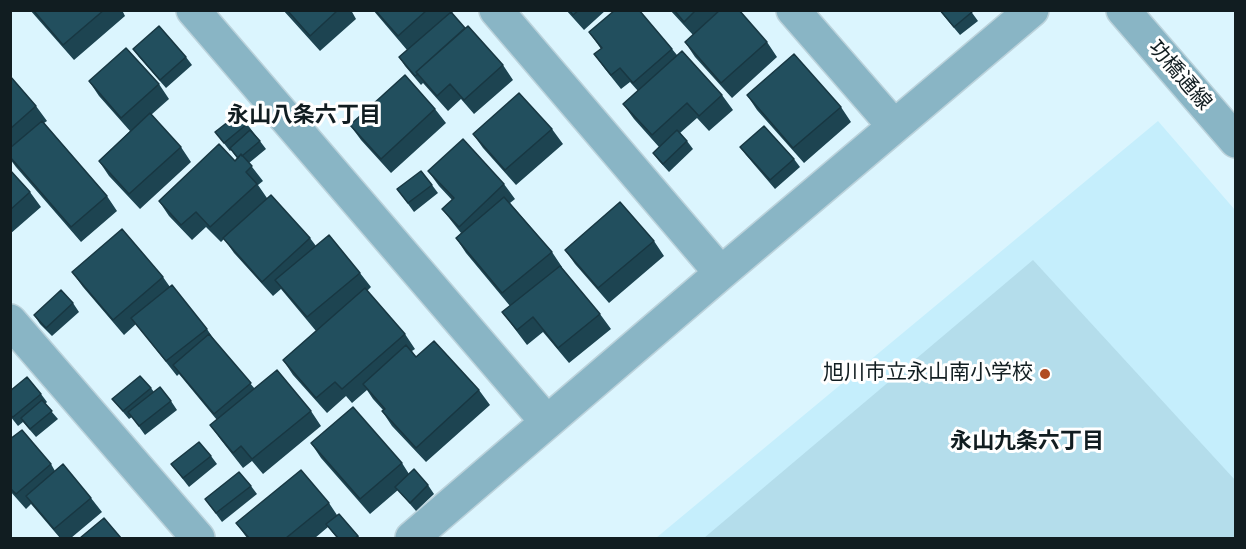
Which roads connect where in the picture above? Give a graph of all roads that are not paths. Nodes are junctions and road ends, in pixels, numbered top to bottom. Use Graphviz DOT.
graph roads {
  1 [pos="193,10"];
  2 [pos="496,10"];
  3 [pos="794,10"];
  4 [pos="1032,10"];
  5 [pos="1123,10"];
  6 [pos="894,126"];
  7 [pos="1236,141"];
  8 [pos="721,273"];
  9 [pos="10,321"];
  10 [pos="548,422"];
  11 [pos="198,538"];
  12 [pos="412,538"];
  1 -- 10 [label="street"];
  2 -- 8 [label="street"];
  3 -- 6 [label="street"];
  4 -- 6 [label="street"];
  5 -- 7 [label="street, 功橋通線"];
  6 -- 8 [label="street"];
  8 -- 10 [label="street"];
  9 -- 11 [label="street"];
  10 -- 12 [label="street"];
}
